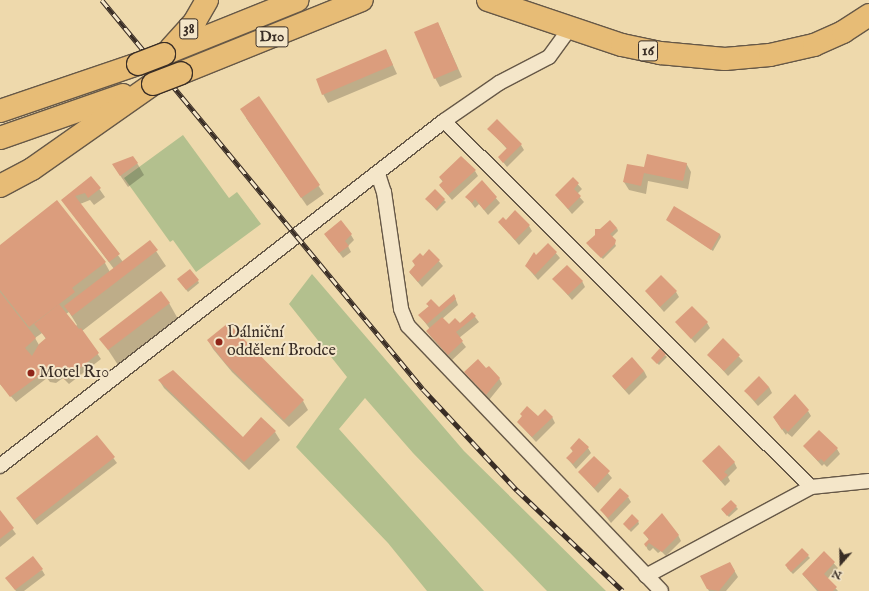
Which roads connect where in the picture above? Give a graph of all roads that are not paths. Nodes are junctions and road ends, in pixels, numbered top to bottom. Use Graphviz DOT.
graph roads {
  1 [pos="208,0"];
  2 [pos="298,0"];
  3 [pos="362,0"];
  4 [pos="488,0"];
  5 [pos="869,15"];
  6 [pos="569,29"];
  7 [pos="164,54"];
  8 [pos="152,84"];
  9 [pos="0,111"];
  10 [pos="444,121"];
  11 [pos="0,138"];
  12 [pos="378,174"];
  13 [pos="0,186"];
  14 [pos="0,466"];
  15 [pos="869,481"];
  16 [pos="811,487"];
  17 [pos="646,576"];
  18 [pos="661,591"];
  1 -- 7 [label="main road, 38"];
  2 -- 7 [label="main road, D10"];
  3 -- 8 [label="main road, D10, bridge"];
  4 -- 6 [label="main road, 16"];
  5 -- 6 [label="main road, 16"];
  6 -- 10 [label="street"];
  7 -- 9 [label="main road, D10, bridge"];
  8 -- 11 [label="main road, D10"];
  8 -- 13 [label="main road"];
  10 -- 12 [label="street"];
  10 -- 16 [label="street"];
  12 -- 14 [label="street"];
  12 -- 17 [label="street"];
  15 -- 16 [label="street"];
  16 -- 17 [label="street"];
  17 -- 18 [label="street"];
}
